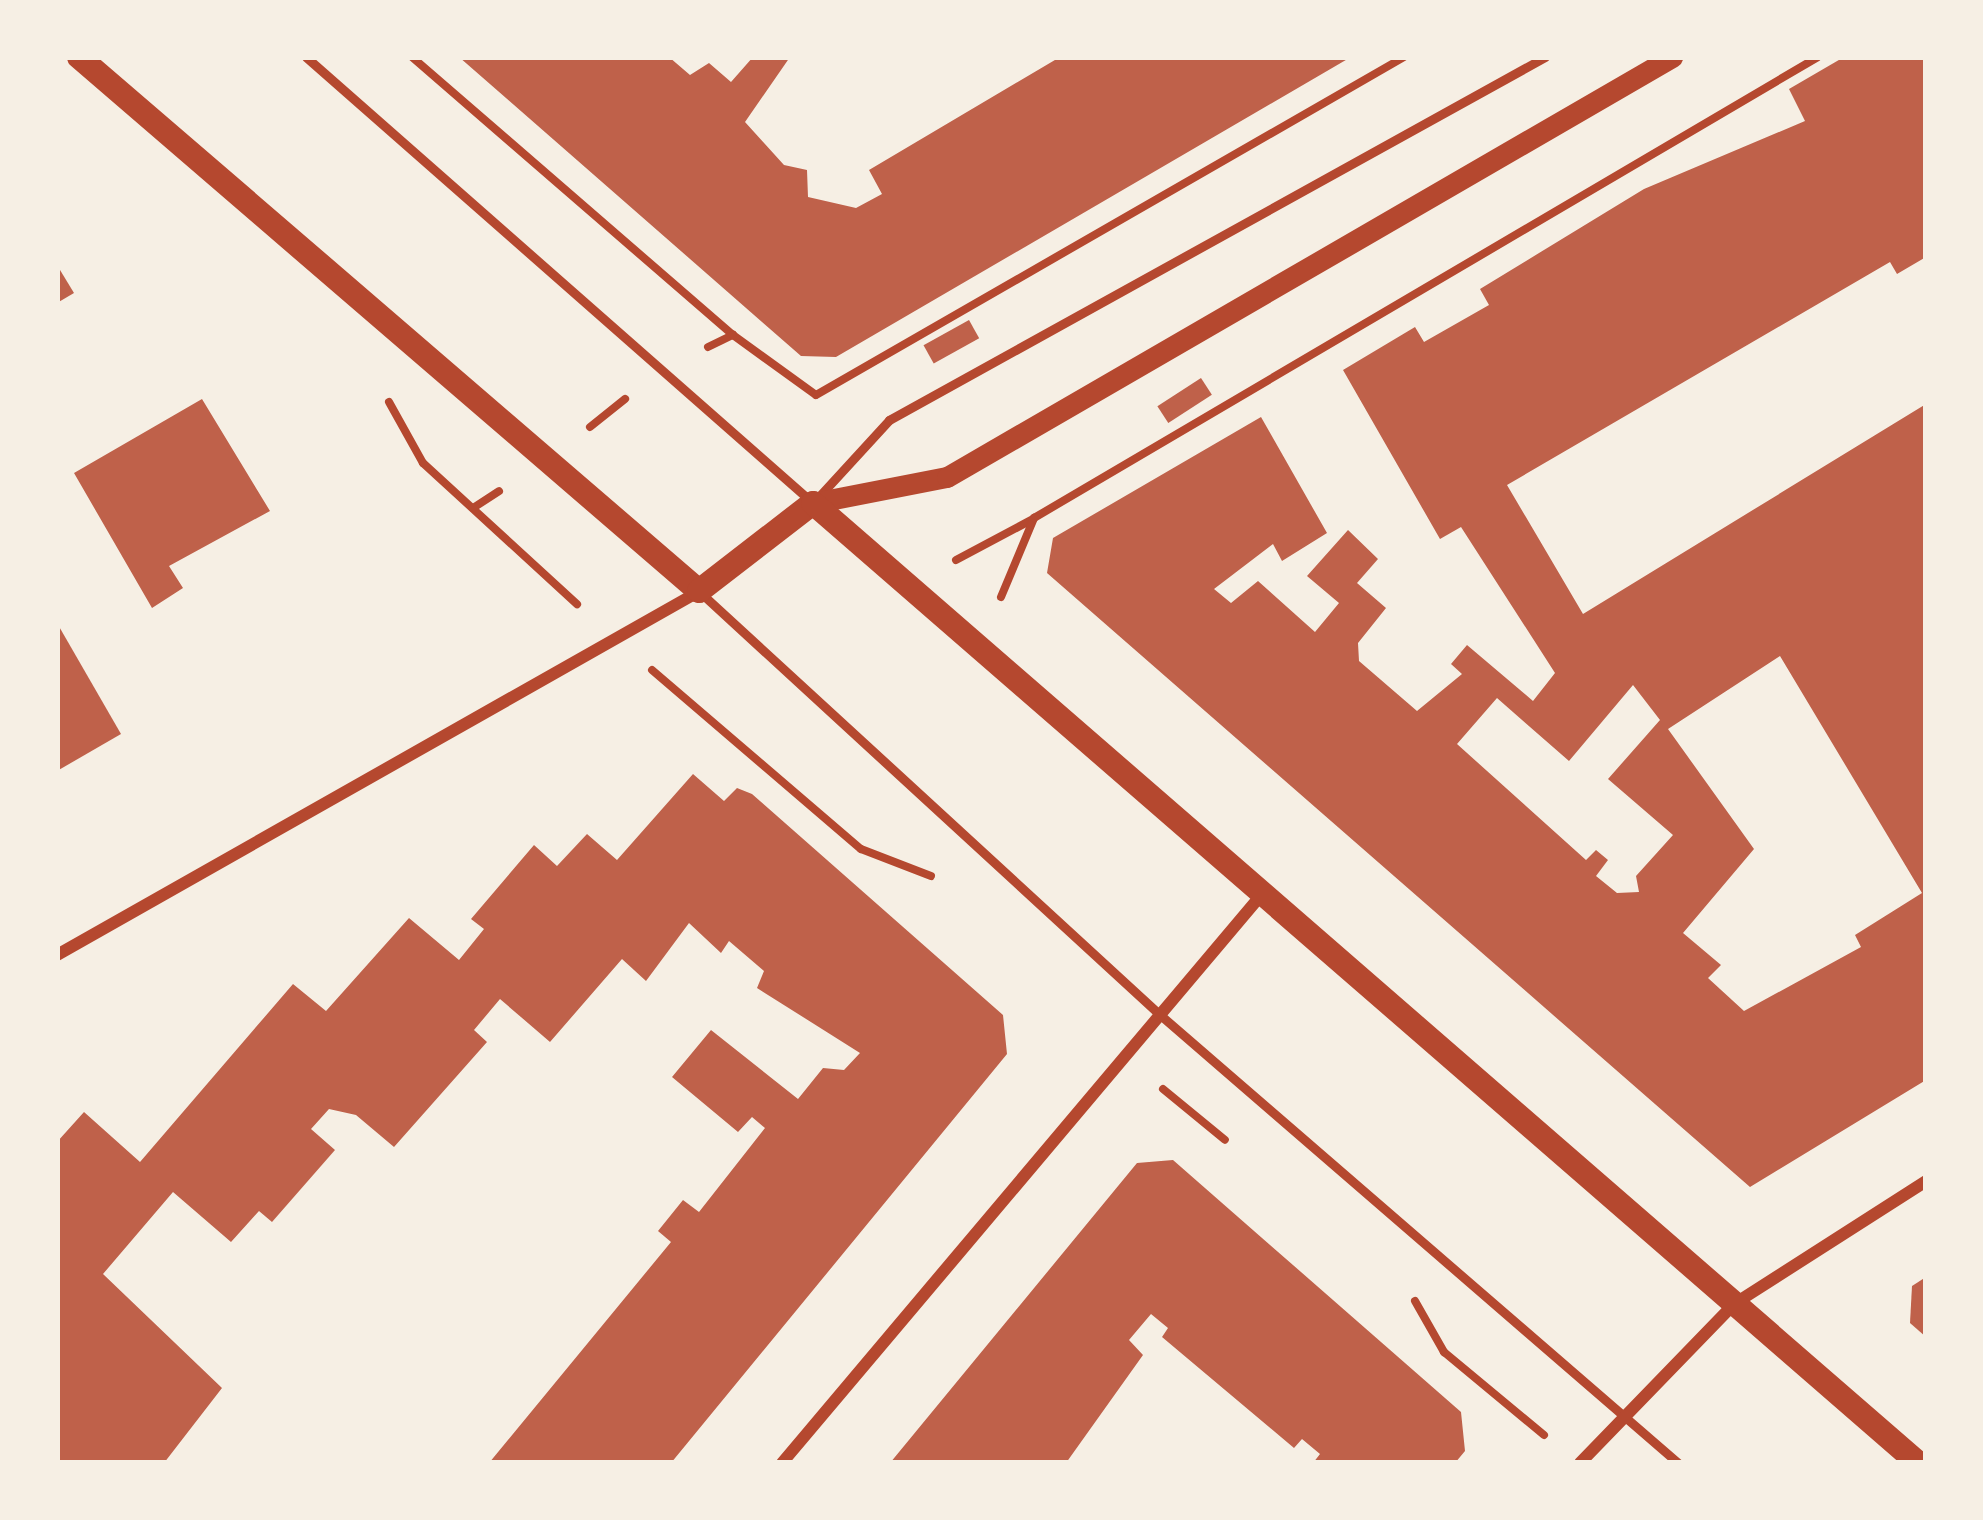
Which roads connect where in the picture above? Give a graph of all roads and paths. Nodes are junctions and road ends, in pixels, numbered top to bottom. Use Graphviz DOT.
graph roads {
  1 [pos="79,57"];
  2 [pos="306,57"];
  3 [pos="412,57"];
  4 [pos="1404,57"];
  5 [pos="1545,57"];
  6 [pos="1672,57"];
  7 [pos="1818,57"];
  8 [pos="733,335"];
  9 [pos="662,370"];
  10 [pos="372,387"];
  11 [pos="544,464"];
  12 [pos="813,503"];
  13 [pos="472,508"];
  14 [pos="1034,518"];
  15 [pos="907,586"];
  16 [pos="699,591"];
  17 [pos="611,635"];
  18 [pos="976,646"];
  19 [pos="945,888"];
  20 [pos="1262,894"];
  21 [pos="57,955"];
  22 [pos="1158,1012"];
  23 [pos="1123,1055"];
  24 [pos="1232,1146"];
  25 [pos="1926,1181"];
  26 [pos="1395,1283"];
  27 [pos="1733,1304"];
  28 [pos="1622,1413"];
  29 [pos="1560,1449"];
  30 [pos="782,1463"];
  31 [pos="1580,1463"];
  32 [pos="1678,1463"];
  33 [pos="1918,1463"];
  1 -- 11 [label="main road"];
  2 -- 9 [label="lane"];
  3 -- 8 [label="path"];
  4 -- 8 [label="path"];
  5 -- 12 [label="lane"];
  6 -- 12 [label="street"];
  7 -- 14 [label="path"];
  8 -- 9 [label="path"];
  9 -- 11 [label="path"];
  9 -- 12 [label="lane"];
  10 -- 13 [label="path"];
  11 -- 13 [label="path"];
  11 -- 16 [label="main road"];
  12 -- 15 [label="main road"];
  12 -- 16 [label="main road"];
  13 -- 17 [label="path"];
  14 -- 15 [label="path"];
  14 -- 18 [label="path"];
  15 -- 18 [label="main road"];
  16 -- 17 [label="street"];
  16 -- 22 [label="lane"];
  17 -- 19 [label="path"];
  17 -- 21 [label="street"];
  18 -- 20 [label="main road"];
  20 -- 22 [label="street"];
  20 -- 27 [label="main road"];
  22 -- 23 [label="street"];
  22 -- 28 [label="lane"];
  23 -- 24 [label="path"];
  23 -- 30 [label="street"];
  25 -- 27 [label="street"];
  26 -- 29 [label="path"];
  27 -- 28 [label="street"];
  27 -- 33 [label="main road"];
  28 -- 31 [label="street"];
  28 -- 32 [label="lane"];
}
